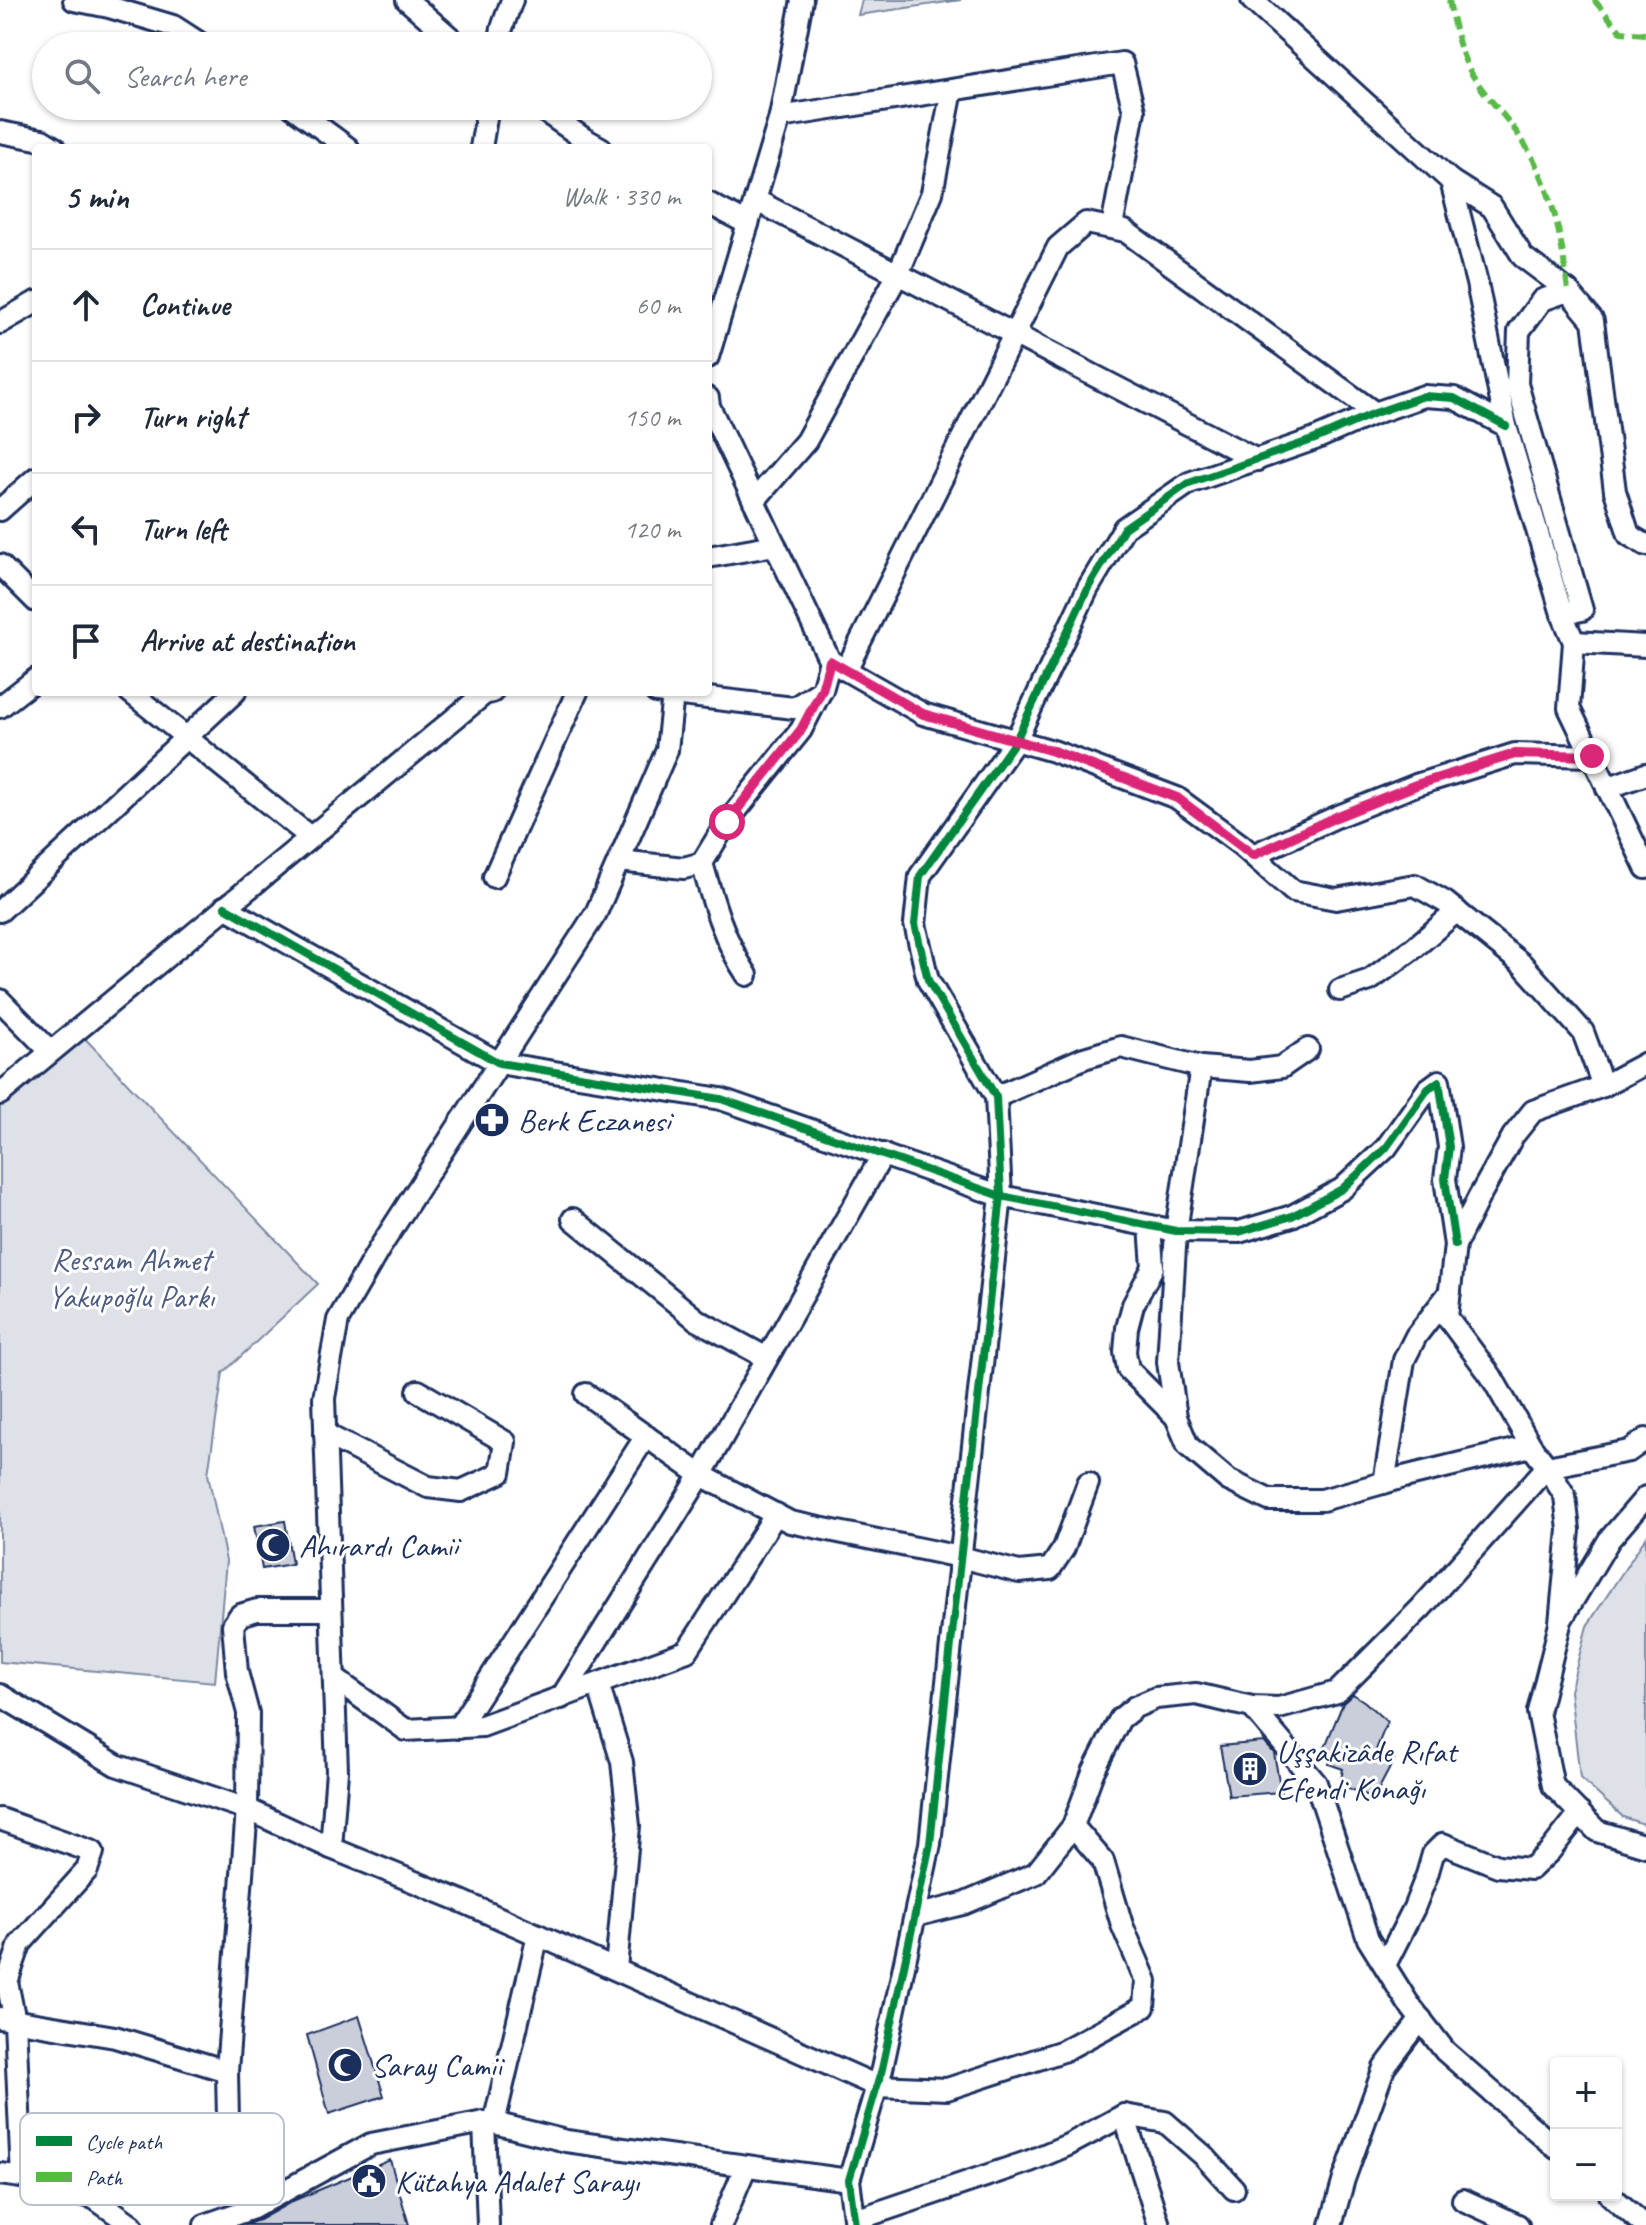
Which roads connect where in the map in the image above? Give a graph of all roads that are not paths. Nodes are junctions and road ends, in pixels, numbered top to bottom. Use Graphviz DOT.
graph roads {
  1 [pos="74,0"];
  2 [pos="407,0"];
  3 [pos="512,0"];
  4 [pos="802,0"];
  5 [pos="1252,0"];
  6 [pos="182,32"];
  7 [pos="444,32"];
  8 [pos="501,32"];
  9 [pos="952,90"];
  10 [pos="780,117"];
  11 [pos="310,120"];
  12 [pos="486,120"];
  13 [pos="557,120"];
  14 [pos="0,132"];
  15 [pos="48,144"];
  16 [pos="343,144"];
  17 [pos="482,144"];
  18 [pos="594,144"];
  19 [pos="1451,181"];
  20 [pos="755,200"];
  21 [pos="712,205"];
  22 [pos="748,224"];
  23 [pos="1112,227"];
  24 [pos="898,274"];
  25 [pos="1568,291"];
  26 [pos="32,304"];
  27 [pos="0,323"];
  28 [pos="1015,334"];
  29 [pos="712,344"];
  30 [pos="712,412"];
  31 [pos="1375,413"];
  32 [pos="1506,426"];
  33 [pos="1257,460"];
  34 [pos="32,482"];
  35 [pos="754,501"];
  36 [pos="0,510"];
  37 [pos="775,545"];
  38 [pos="1646,545"];
  39 [pos="712,556"];
  40 [pos="0,565"];
  41 [pos="32,597"];
  42 [pos="1562,614"];
  43 [pos="1574,642"];
  44 [pos="1646,646"];
  45 [pos="838,665"];
  46 [pos="32,682"];
  47 [pos="822,690"];
  48 [pos="135,696"];
  49 [pos="231,696"];
  50 [pos="482,696"];
  51 [pos="575,696"];
  52 [pos="664,696"];
  53 [pos="690,696"];
  54 [pos="0,707"];
  55 [pos="185,737"];
  56 [pos="1016,740"];
  57 [pos="1592,756"];
  58 [pos="1646,774"];
  59 [pos="1607,788"];
  60 [pos="310,837"];
  61 [pos="1253,855"];
  62 [pos="619,861"];
  63 [pos="702,863"];
  64 [pos="1646,868"];
  65 [pos="494,877"];
  66 [pos="225,907"];
  67 [pos="0,911"];
  68 [pos="1457,911"];
  69 [pos="747,975"];
  70 [pos="1340,990"];
  71 [pos="0,1000"];
  72 [pos="1308,1049"];
  73 [pos="50,1051"];
  74 [pos="499,1063"];
  75 [pos="1646,1063"];
  76 [pos="1201,1067"];
  77 [pos="1603,1086"];
  78 [pos="0,1094"];
  79 [pos="996,1097"];
  80 [pos="883,1154"];
  81 [pos="1001,1196"];
  82 [pos="573,1219"];
  83 [pos="1150,1226"];
  84 [pos="1176,1231"];
  85 [pos="1455,1245"];
  86 [pos="1450,1292"];
  87 [pos="767,1358"];
  88 [pos="418,1391"];
  89 [pos="586,1394"];
  90 [pos="1176,1417"];
  91 [pos="325,1434"];
  92 [pos="646,1436"];
  93 [pos="1646,1439"];
  94 [pos="1531,1446"];
  95 [pos="1547,1467"];
  96 [pos="701,1475"];
  97 [pos="1088,1483"];
  98 [pos="1384,1483"];
  99 [pos="1646,1497"];
  100 [pos="776,1514"];
  101 [pos="960,1557"];
  102 [pos="331,1610"];
  103 [pos="1560,1623"];
  104 [pos="334,1678"];
  105 [pos="598,1684"];
  106 [pos="561,1698"];
  107 [pos="3,1704"];
  108 [pos="1252,1707"];
  109 [pos="458,1728"];
  110 [pos="247,1809"];
  111 [pos="1580,1813"];
  112 [pos="0,1819"];
  113 [pos="1073,1826"];
  114 [pos="1646,1846"];
  115 [pos="331,1848"];
  116 [pos="915,1916"];
  117 [pos="538,1935"];
  118 [pos="1385,1965"];
  119 [pos="616,1969"];
  120 [pos="1421,2019"];
  121 [pos="8,2020"];
  122 [pos="227,2071"];
  123 [pos="877,2086"];
  124 [pos="228,2113"];
  125 [pos="1124,2115"];
  126 [pos="489,2122"];
  127 [pos="1550,2143"];
  128 [pos="20,2155"];
  129 [pos="746,2166"];
  130 [pos="0,2174"];
  131 [pos="20,2177"];
  132 [pos="849,2180"];
  133 [pos="1234,2189"];
  134 [pos="284,2191"];
  135 [pos="1463,2200"];
  136 [pos="1617,2201"];
  137 [pos="104,2205"];
  138 [pos="252,2205"];
  139 [pos="259,2205"];
  140 [pos="253,2208"];
  141 [pos="855,2222"];
  142 [pos="132,2225"];
  143 [pos="205,2225"];
  144 [pos="488,2225"];
  145 [pos="721,2225"];
  146 [pos="1159,2225"];
  147 [pos="1331,2225"];
  148 [pos="1518,2225"];
  149 [pos="1644,2225"];
  1 -- 6 [label="street"];
  2 -- 7 [label="street"];
  3 -- 8 [label="street"];
  4 -- 10 [label="street"];
  5 -- 19 [label="street"];
  9 -- 10 [label="street"];
  9 -- 23 [label="street"];
  9 -- 24 [label="street"];
  10 -- 20 [label="street"];
  11 -- 16 [label="street"];
  12 -- 17 [label="street"];
  13 -- 18 [label="street"];
  14 -- 15 [label="street"];
  19 -- 25 [label="street"];
  19 -- 32 [label="street"];
  20 -- 22 [label="street"];
  20 -- 24 [label="street"];
  21 -- 22 [label="street"];
  22 -- 29 [label="street"];
  23 -- 28 [label="street"];
  23 -- 31 [label="street"];
  24 -- 28 [label="street"];
  24 -- 35 [label="street"];
  25 -- 38 [label="street"];
  25 -- 42 [label="street"];
  26 -- 27 [label="street"];
  28 -- 33 [label="street"];
  28 -- 45 [label="street"];
  30 -- 35 [label="street"];
  31 -- 32 [label="street"];
  31 -- 33 [label="street"];
  32 -- 42 [label="street"];
  33 -- 56 [label="street"];
  34 -- 36 [label="street"];
  35 -- 37 [label="street"];
  37 -- 39 [label="street"];
  37 -- 45 [label="street"];
  40 -- 41 [label="street"];
  42 -- 43 [label="street"];
  43 -- 44 [label="street"];
  43 -- 57 [label="street"];
  45 -- 47 [label="street"];
  45 -- 56 [label="street"];
  46 -- 54 [label="street"];
  47 -- 53 [label="street"];
  47 -- 63 [label="street"];
  48 -- 55 [label="street"];
  49 -- 55 [label="street"];
  50 -- 60 [label="street"];
  51 -- 65 [label="street"];
  52 -- 62 [label="street"];
  55 -- 60 [label="street"];
  55 -- 67 [label="street"];
  56 -- 61 [label="street"];
  56 -- 79 [label="street"];
  57 -- 59 [label="street"];
  57 -- 61 [label="street"];
  58 -- 59 [label="street"];
  59 -- 64 [label="street"];
  60 -- 66 [label="street"];
  61 -- 68 [label="street"];
  62 -- 63 [label="street"];
  62 -- 74 [label="street"];
  63 -- 69 [label="street"];
  66 -- 73 [label="street"];
  66 -- 74 [label="street"];
  68 -- 70 [label="street"];
  68 -- 77 [label="street"];
  71 -- 73 [label="street"];
  72 -- 76 [label="street"];
  73 -- 78 [label="street"];
  74 -- 80 [label="street"];
  74 -- 91 [label="street"];
  75 -- 77 [label="street"];
  76 -- 79 [label="street"];
  76 -- 84 [label="street"];
  77 -- 85 [label="street"];
  79 -- 81 [label="street"];
  80 -- 81 [label="street"];
  80 -- 87 [label="street"];
  81 -- 83 [label="street"];
  81 -- 101 [label="street"];
  82 -- 87 [label="street"];
  83 -- 84 [label="street"];
  83 -- 90 [label="street"];
  84 -- 85 [label="street"];
  84 -- 90 [label="street"];
  85 -- 86 [label="street"];
  86 -- 94 [label="street"];
  86 -- 98 [label="street"];
  87 -- 96 [label="street"];
  88 -- 91 [label="street"];
  89 -- 92 [label="street"];
  90 -- 98 [label="street"];
  91 -- 102 [label="street"];
  92 -- 96 [label="street"];
  92 -- 109 [label="street"];
  93 -- 95 [label="street"];
  94 -- 95 [label="street"];
  94 -- 98 [label="street"];
  95 -- 103 [label="street"];
  95 -- 108 [label="street"];
  96 -- 100 [label="street"];
  96 -- 106 [label="street"];
  97 -- 101 [label="street"];
  99 -- 103 [label="street"];
  100 -- 101 [label="street"];
  100 -- 105 [label="street"];
  101 -- 116 [label="street"];
  102 -- 104 [label="street"];
  102 -- 110 [label="street"];
  103 -- 111 [label="street"];
  104 -- 109 [label="street"];
  104 -- 115 [label="street"];
  105 -- 106 [label="street"];
  105 -- 119 [label="street"];
  106 -- 109 [label="street"];
  107 -- 110 [label="street"];
  108 -- 113 [label="street"];
  108 -- 118 [label="street"];
  110 -- 115 [label="street"];
  110 -- 122 [label="street"];
  111 -- 114 [label="street"];
  111 -- 118 [label="street"];
  112 -- 121 [label="street"];
  113 -- 116 [label="street"];
  113 -- 123 [label="street"];
  115 -- 117 [label="street"];
  116 -- 123 [label="street"];
  117 -- 119 [label="street"];
  117 -- 126 [label="street"];
  118 -- 120 [label="street"];
  119 -- 123 [label="street"];
  120 -- 127 [label="street"];
  120 -- 147 [label="street"];
  121 -- 122 [label="street"];
  121 -- 128 [label="street"];
  122 -- 124 [label="street"];
  123 -- 132 [label="street"];
  125 -- 133 [label="street"];
  125 -- 141 [label="street"];
  125 -- 146 [label="street"];
  126 -- 129 [label="street"];
  126 -- 134 [label="street"];
  126 -- 144 [label="street"];
  129 -- 132 [label="street"];
  129 -- 145 [label="street"];
  130 -- 131 [label="street"];
  132 -- 141 [label="street"];
  135 -- 148 [label="street"];
  136 -- 149 [label="street"];
  137 -- 142 [label="street"];
  138 -- 140 [label="street"];
  139 -- 140 [label="street"];
  140 -- 143 [label="street"];
}
